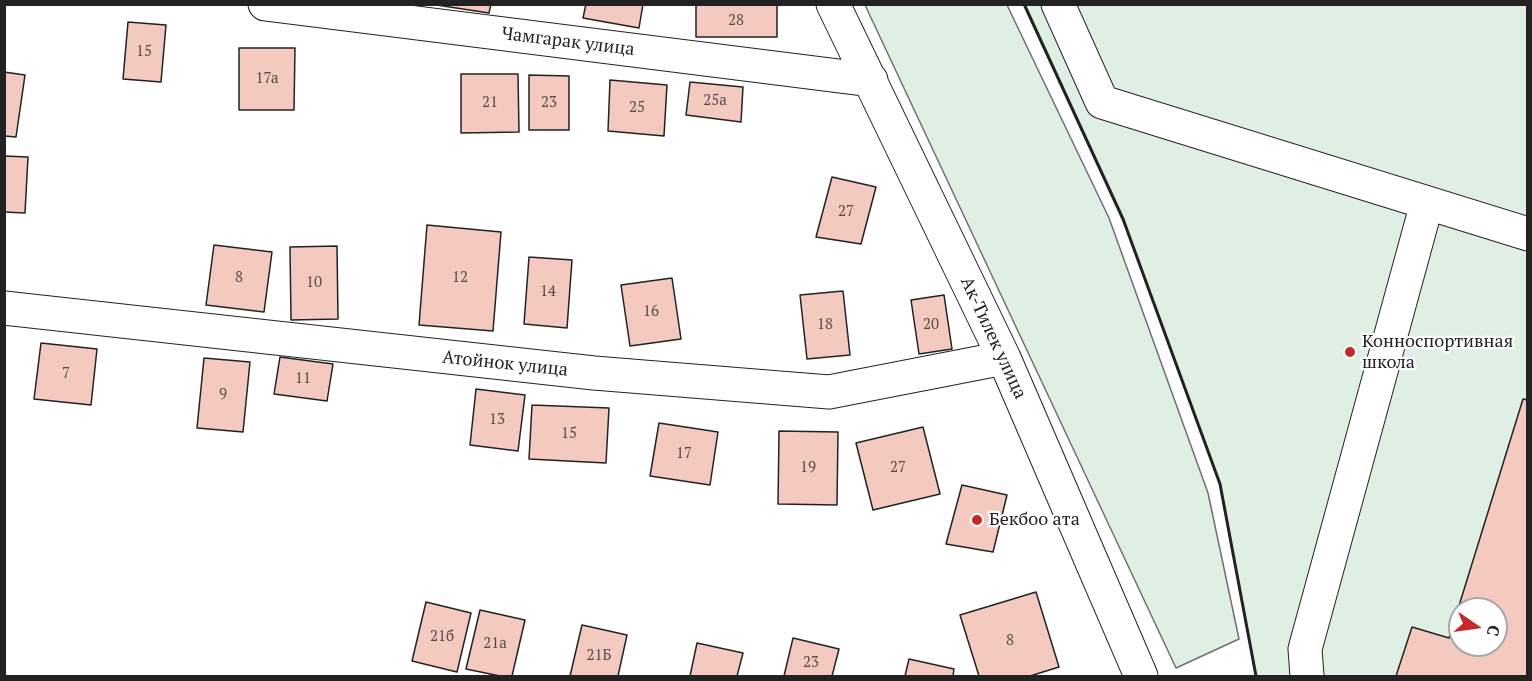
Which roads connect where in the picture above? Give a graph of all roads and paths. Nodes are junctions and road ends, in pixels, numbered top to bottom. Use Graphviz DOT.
graph roads {
  1 [pos="265,4"];
  2 [pos="833,4"];
  3 [pos="1058,4"];
  4 [pos="871,80"];
  5 [pos="1427,203"];
  6 [pos="1527,234"];
  7 [pos="4,308"];
  8 [pos="1004,358"];
  9 [pos="1142,676"];
  10 [pos="1307,676"];
  1 -- 4 [label="street, Чамгарак улица"];
  2 -- 4 [label="street, Ак-Тилек улица"];
  3 -- 5 [label="street"];
  4 -- 8 [label="street, Ак-Тилек улица"];
  5 -- 6 [label="street"];
  5 -- 10 [label="street"];
  7 -- 8 [label="street, Атойнок улица"];
  8 -- 9 [label="street, Ак-Тилек улица"];
}
